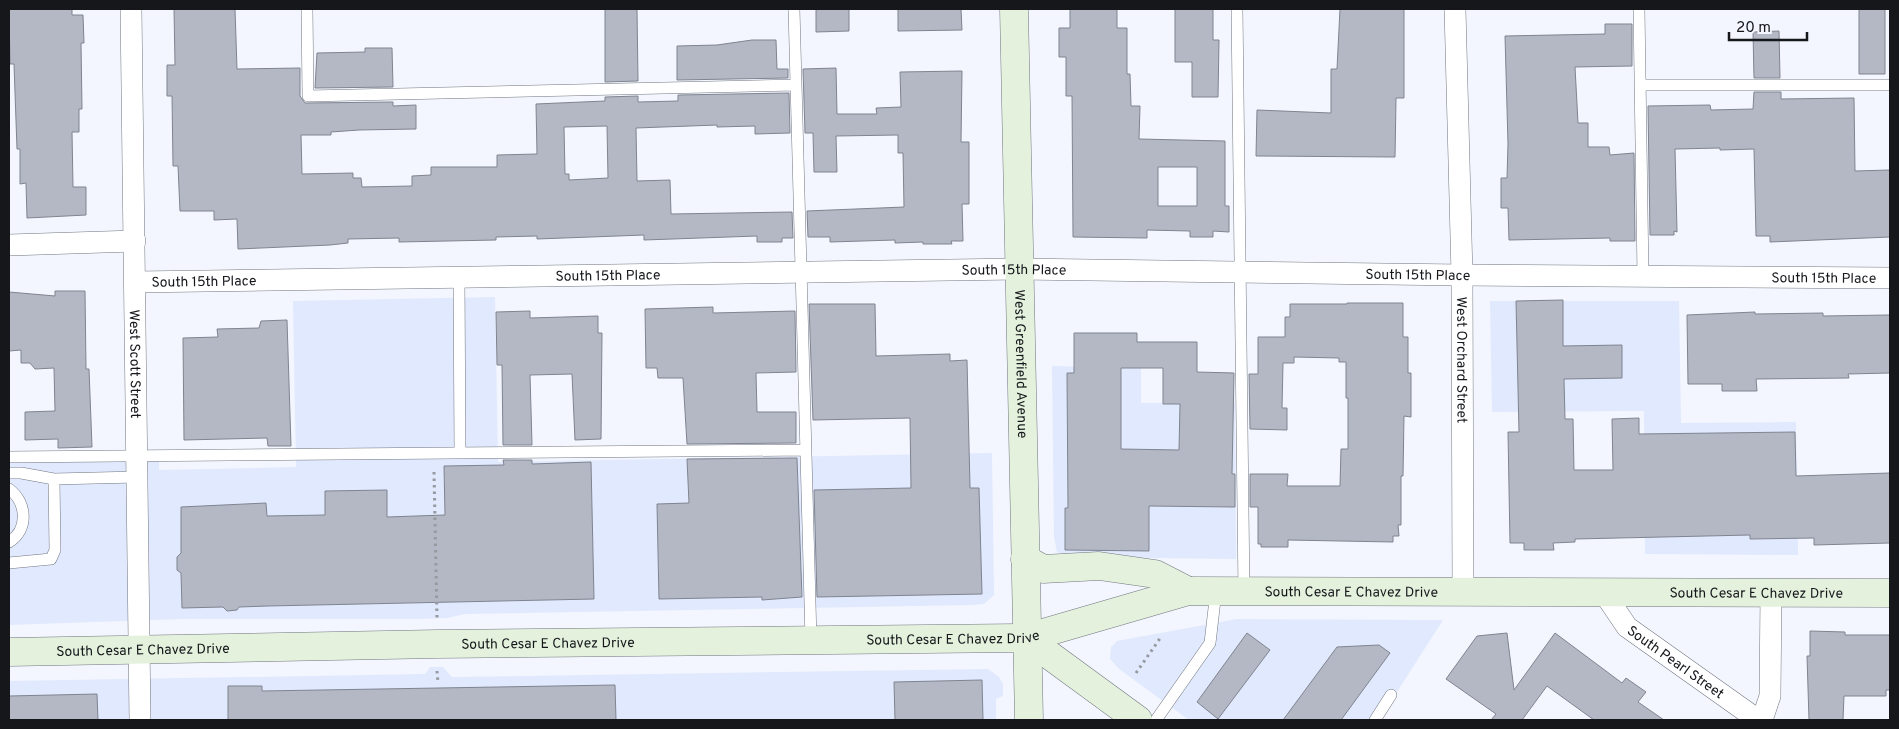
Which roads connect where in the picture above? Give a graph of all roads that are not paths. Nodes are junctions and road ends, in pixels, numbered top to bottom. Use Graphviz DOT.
graph roads {
  1 [pos="131,9"];
  2 [pos="307,9"];
  3 [pos="794,9"];
  4 [pos="1014,9"];
  5 [pos="1237,9"];
  6 [pos="1455,9"];
  7 [pos="1639,9"];
  8 [pos="796,85"];
  9 [pos="1641,85"];
  10 [pos="1890,85"];
  11 [pos="135,242"];
  12 [pos="9,245"];
  13 [pos="1019,269"];
  14 [pos="800,272"];
  15 [pos="1242,272"];
  16 [pos="1462,275"];
  17 [pos="1643,276"];
  18 [pos="458,277"];
  19 [pos="1890,278"];
  20 [pos="136,282"];
  21 [pos="806,450"];
  22 [pos="460,453"];
  23 [pos="138,455"];
  24 [pos="9,457"];
  25 [pos="9,473"];
  26 [pos="137,477"];
  27 [pos="54,479"];
  28 [pos="9,489"];
  29 [pos="9,542"];
  30 [pos="1025,559"];
  31 [pos="9,563"];
  32 [pos="1188,591"];
  33 [pos="1216,591"];
  34 [pos="1244,592"];
  35 [pos="1463,593"];
  36 [pos="1604,593"];
  37 [pos="1772,593"];
  38 [pos="1890,593"];
  39 [pos="1026,638"];
  40 [pos="811,640"];
  41 [pos="139,650"];
  42 [pos="9,652"];
  43 [pos="1392,695"];
  44 [pos="140,720"];
  45 [pos="1029,720"];
  46 [pos="1138,720"];
  47 [pos="1156,720"];
  48 [pos="1375,720"];
  49 [pos="1760,720"];
  1 -- 11 [label="street, West Scott Street"];
  2 -- 8 [label="lane"];
  3 -- 8 [label="lane"];
  4 -- 13 [label="main road, West Greenfield Avenue"];
  5 -- 15 [label="lane"];
  6 -- 16 [label="street, West Orchard Street"];
  7 -- 9 [label="lane"];
  8 -- 14 [label="lane"];
  9 -- 10 [label="lane"];
  9 -- 17 [label="lane"];
  11 -- 12 [label="street"];
  11 -- 20 [label="street, West Scott Street"];
  13 -- 14 [label="street, South 15th Place"];
  13 -- 15 [label="street, South 15th Place"];
  13 -- 30 [label="main road, West Greenfield Avenue"];
  14 -- 18 [label="street, South 15th Place"];
  14 -- 21 [label="lane"];
  15 -- 16 [label="street, South 15th Place"];
  15 -- 34 [label="lane"];
  16 -- 17 [label="street, South 15th Place"];
  16 -- 35 [label="street, West Orchard Street"];
  17 -- 19 [label="street, South 15th Place"];
  18 -- 20 [label="street, South 15th Place"];
  18 -- 22 [label="lane"];
  20 -- 23 [label="street, West Scott Street"];
  21 -- 22 [label="lane"];
  21 -- 40 [label="lane"];
  22 -- 23 [label="lane"];
  23 -- 24 [label="lane"];
  23 -- 26 [label="street, West Scott Street"];
  25 -- 27 [label="lane"];
  26 -- 27 [label="lane"];
  26 -- 41 [label="street, West Scott Street"];
  27 -- 31 [label="lane"];
  28 -- 29 [label="lane"];
  30 -- 32 [label="main road"];
  30 -- 39 [label="main road, West Greenfield Avenue"];
  32 -- 33 [label="main road, South Cesar E Chavez Drive"];
  32 -- 39 [label="main road, South Cesar E Chavez Drive"];
  33 -- 34 [label="main road, South Cesar E Chavez Drive"];
  33 -- 47 [label="lane"];
  34 -- 35 [label="main road, South Cesar E Chavez Drive"];
  35 -- 36 [label="main road, South Cesar E Chavez Drive"];
  36 -- 37 [label="main road, South Cesar E Chavez Drive"];
  36 -- 49 [label="street, South Pearl Street"];
  37 -- 38 [label="main road, South Cesar E Chavez Drive"];
  37 -- 49 [label="street"];
  39 -- 40 [label="main road, South Cesar E Chavez Drive"];
  39 -- 45 [label="main road, West Greenfield Avenue"];
  39 -- 46 [label="main road"];
  40 -- 41 [label="main road, South Cesar E Chavez Drive"];
  41 -- 42 [label="main road, South Cesar E Chavez Drive"];
  41 -- 44 [label="street, West Scott Street"];
  43 -- 48 [label="lane"];
}
